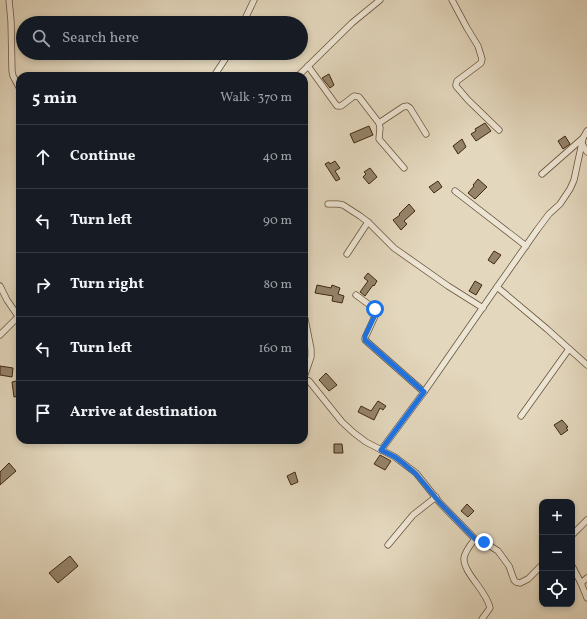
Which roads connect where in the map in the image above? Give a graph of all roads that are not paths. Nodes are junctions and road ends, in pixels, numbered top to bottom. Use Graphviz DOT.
graph roads {
  1 [pos="9,0"];
  2 [pos="254,0"];
  3 [pos="380,0"];
  4 [pos="452,0"];
  5 [pos="246,16"];
  6 [pos="224,60"];
  7 [pos="308,66"];
  8 [pos="217,72"];
  9 [pos="302,72"];
  10 [pos="16,82"];
  11 [pos="379,123"];
  12 [pos="499,130"];
  13 [pos="587,131"];
  14 [pos="426,134"];
  15 [pos="582,141"];
  16 [pos="587,152"];
  17 [pos="404,168"];
  18 [pos="542,174"];
  19 [pos="455,191"];
  20 [pos="328,204"];
  21 [pos="368,222"];
  22 [pos="526,246"];
  23 [pos="347,254"];
  24 [pos="0,286"];
  25 [pos="497,287"];
  26 [pos="356,295"];
  27 [pos="483,308"];
  28 [pos="16,311"];
  29 [pos="16,318"];
  30 [pos="308,334"];
  31 [pos="0,335"];
  32 [pos="569,349"];
  33 [pos="587,365"];
  34 [pos="308,366"];
  35 [pos="308,381"];
  36 [pos="424,392"];
  37 [pos="521,416"];
  38 [pos="381,450"];
  39 [pos="436,497"];
  40 [pos="587,520"];
  41 [pos="575,532"];
  42 [pos="475,539"];
  43 [pos="388,544"];
  44 [pos="539,568"];
  45 [pos="575,571"];
  46 [pos="587,578"];
  47 [pos="581,583"];
  48 [pos="587,598"];
  49 [pos="482,619"];
  1 -- 10 [label="street"];
  2 -- 5 [label="street"];
  3 -- 7 [label="street"];
  4 -- 12 [label="street"];
  6 -- 8 [label="street"];
  7 -- 9 [label="street"];
  7 -- 11 [label="street"];
  11 -- 14 [label="street"];
  11 -- 17 [label="street"];
  13 -- 15 [label="street"];
  15 -- 16 [label="street"];
  15 -- 18 [label="street"];
  15 -- 22 [label="street"];
  19 -- 22 [label="street"];
  20 -- 21 [label="street"];
  21 -- 23 [label="street"];
  21 -- 27 [label="street"];
  22 -- 25 [label="street"];
  24 -- 28 [label="street"];
  25 -- 27 [label="street"];
  25 -- 32 [label="street"];
  26 -- 36 [label="street"];
  27 -- 36 [label="street"];
  29 -- 31 [label="street"];
  30 -- 34 [label="street"];
  32 -- 33 [label="street"];
  32 -- 37 [label="street"];
  35 -- 38 [label="street"];
  36 -- 38 [label="street"];
  38 -- 39 [label="street"];
  39 -- 42 [label="street"];
  39 -- 43 [label="street"];
  40 -- 41 [label="street"];
  42 -- 44 [label="street"];
  42 -- 49 [label="street"];
  45 -- 47 [label="street"];
  46 -- 47 [label="street"];
  47 -- 48 [label="street"];
}
